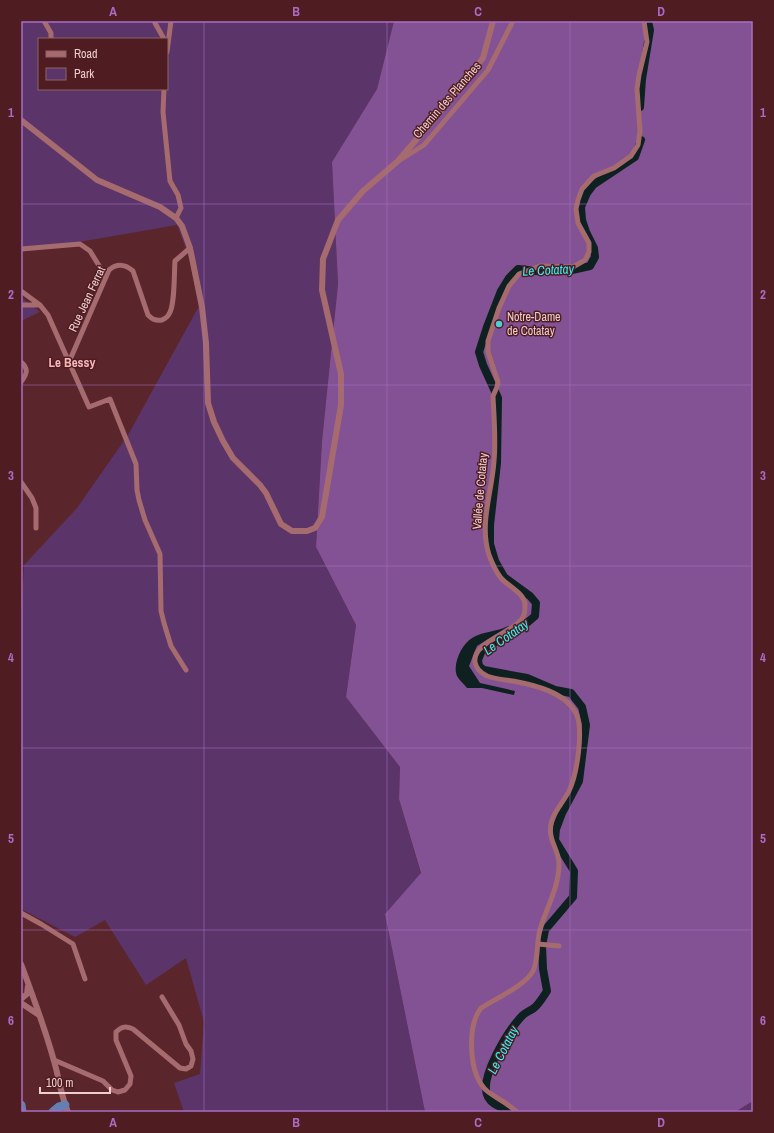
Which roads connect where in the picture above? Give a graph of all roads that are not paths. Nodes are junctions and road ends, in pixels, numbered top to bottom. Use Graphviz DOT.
graph roads {
  1 [pos="44,21"];
  2 [pos="171,21"];
  3 [pos="493,21"];
  4 [pos="513,21"];
  5 [pos="644,21"];
  6 [pos="155,23"];
  7 [pos="51,38"];
  8 [pos="163,38"];
  9 [pos="168,41"];
  10 [pos="164,90"];
  11 [pos="21,120"];
  12 [pos="398,161"];
  13 [pos="176,218"];
  14 [pos="190,248"];
  15 [pos="21,249"];
  16 [pos="106,277"];
  17 [pos="21,291"];
  18 [pos="21,305"];
  19 [pos="40,305"];
  20 [pos="21,362"];
  21 [pos="70,362"];
  22 [pos="21,382"];
  23 [pos="21,482"];
  24 [pos="36,528"];
  25 [pos="186,670"];
  26 [pos="21,913"];
  27 [pos="541,944"];
  28 [pos="559,946"];
  29 [pos="21,964"];
  30 [pos="85,979"];
  31 [pos="28,984"];
  32 [pos="162,998"];
  33 [pos="21,999"];
  34 [pos="21,1003"];
  35 [pos="40,1015"];
  36 [pos="54,1060"];
  37 [pos="21,1105"];
  38 [pos="66,1108"];
  39 [pos="22,1112"];
  40 [pos="54,1112"];
  41 [pos="517,1112"];
  1 -- 7 [label="street"];
  2 -- 9 [label="street"];
  3 -- 12 [label="street"];
  4 -- 12 [label="street, Chemin des Planches"];
  5 -- 27 [label="street, Vallée de Cotatay"];
  6 -- 8 [label="street"];
  10 -- 13 [label="street"];
  11 -- 13 [label="street"];
  12 -- 14 [label="street"];
  13 -- 14 [label="street"];
  14 -- 16 [label="street, Rue Jean Ferrat"];
  15 -- 16 [label="street"];
  16 -- 21 [label="street, Rue Jean Ferrat"];
  17 -- 19 [label="street"];
  18 -- 19 [label="street"];
  19 -- 21 [label="street"];
  20 -- 22 [label="street"];
  21 -- 25 [label="street"];
  23 -- 24 [label="street"];
  26 -- 30 [label="street"];
  27 -- 28 [label="street"];
  27 -- 41 [label="street, Vallée de Cotatay"];
  29 -- 31 [label="street"];
  31 -- 33 [label="street"];
  31 -- 35 [label="street"];
  32 -- 36 [label="street"];
  34 -- 35 [label="street"];
  35 -- 36 [label="street"];
  36 -- 38 [label="street"];
  37 -- 39 [label="highway"];
  38 -- 40 [label="highway"];
}
